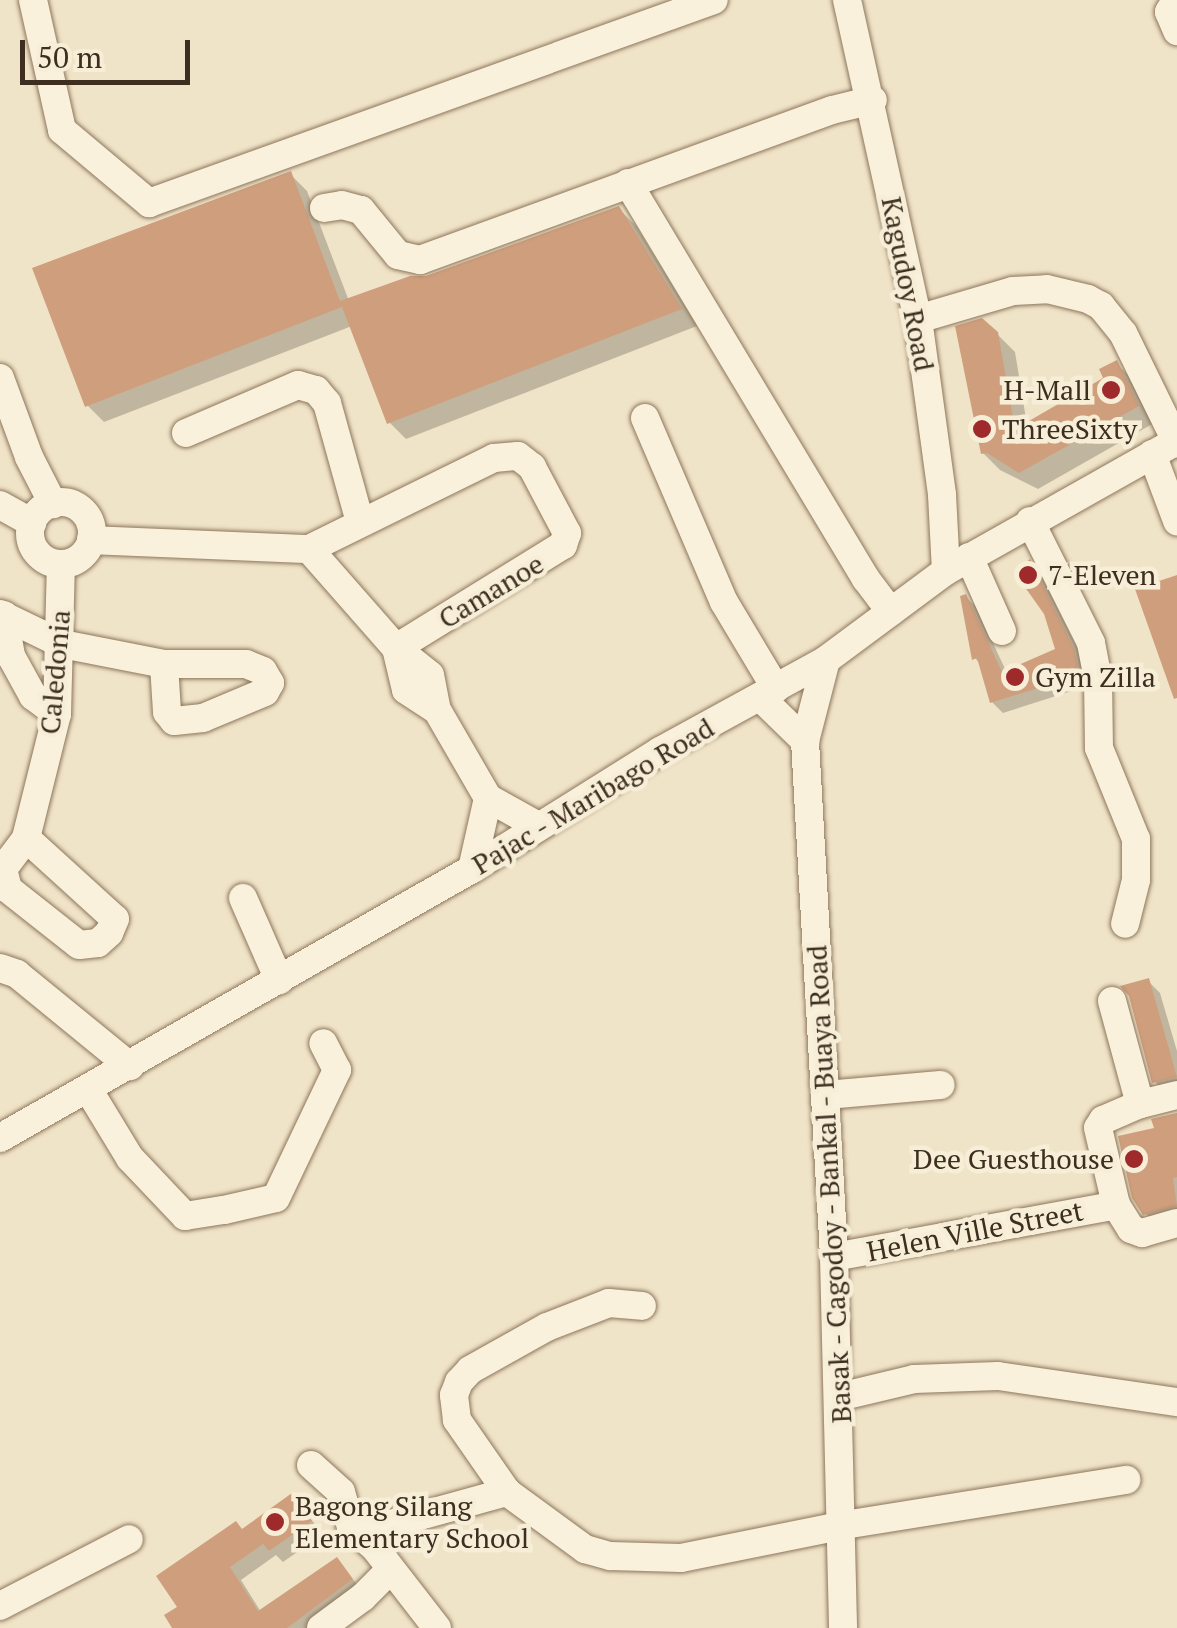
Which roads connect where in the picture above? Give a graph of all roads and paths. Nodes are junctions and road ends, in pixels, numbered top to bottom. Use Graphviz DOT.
graph roads {
  1 [pos="33,0"];
  2 [pos="714,0"];
  3 [pos="847,0"];
  4 [pos="1176,0"];
  5 [pos="1177,31"];
  6 [pos="872,100"];
  7 [pos="628,183"];
  8 [pos="324,208"];
  9 [pos="918,319"];
  10 [pos="0,378"];
  11 [pos="645,418"];
  12 [pos="186,432"];
  13 [pos="1170,445"];
  14 [pos="52,504"];
  15 [pos="0,505"];
  16 [pos="1177,520"];
  17 [pos="1030,521"];
  18 [pos="360,522"];
  19 [pos="32,524"];
  20 [pos="91,540"];
  21 [pos="309,549"];
  22 [pos="61,564"];
  23 [pos="958,564"];
  24 [pos="891,612"];
  25 [pos="2,614"];
  26 [pos="1002,631"];
  27 [pos="62,644"];
  28 [pos="396,648"];
  29 [pos="826,660"];
  30 [pos="164,664"];
  31 [pos="768,694"];
  32 [pos="57,714"];
  33 [pos="805,741"];
  34 [pos="488,798"];
  35 [pos="538,826"];
  36 [pos="26,838"];
  37 [pos="1,868"];
  38 [pos="472,869"];
  39 [pos="243,898"];
  40 [pos="1125,924"];
  41 [pos="0,968"];
  42 [pos="279,980"];
  43 [pos="1112,1001"];
  44 [pos="323,1043"];
  45 [pos="130,1066"];
  46 [pos="941,1085"];
  47 [pos="88,1089"];
  48 [pos="826,1095"];
  49 [pos="1177,1095"];
  50 [pos="1135,1107"];
  51 [pos="0,1138"];
  52 [pos="1116,1205"];
  53 [pos="1177,1223"];
  54 [pos="834,1258"];
  55 [pos="642,1306"];
  56 [pos="839,1397"];
  57 [pos="1177,1402"];
  58 [pos="311,1466"];
  59 [pos="1126,1480"];
  60 [pos="507,1492"];
  61 [pos="844,1525"];
  62 [pos="358,1533"];
  63 [pos="129,1539"];
  64 [pos="390,1570"];
  65 [pos="0,1606"];
  66 [pos="322,1628"];
  67 [pos="437,1628"];
  68 [pos="843,1628"];
  1 -- 2 [label="street"];
  3 -- 6 [label="street, Kagudoy Road"];
  4 -- 5 [label="street"];
  6 -- 7 [label="street"];
  6 -- 9 [label="street, Kagudoy Road"];
  7 -- 8 [label="street"];
  7 -- 24 [label="street"];
  9 -- 13 [label="street"];
  9 -- 23 [label="street, Kagudoy Road"];
  10 -- 14 [label="street"];
  11 -- 31 [label="street"];
  12 -- 18 [label="street"];
  13 -- 16 [label="street"];
  13 -- 17 [label="street, Pajac - Maribago Road"];
  14 -- 19 [label="street"];
  14 -- 20 [label="street"];
  15 -- 19 [label="street"];
  17 -- 23 [label="street, Pajac - Maribago Road"];
  17 -- 40 [label="street"];
  18 -- 21 [label="street, Camanoe"];
  18 -- 28 [label="street, Camanoe"];
  19 -- 22 [label="street"];
  20 -- 21 [label="street"];
  20 -- 22 [label="street"];
  21 -- 28 [label="street"];
  22 -- 27 [label="street, Caledonia"];
  23 -- 24 [label="street, Pajac - Maribago Road"];
  23 -- 26 [label="street"];
  24 -- 29 [label="street, Pajac - Maribago Road"];
  25 -- 27 [label="street"];
  25 -- 32 [label="street"];
  27 -- 30 [label="street"];
  27 -- 32 [label="street, Caledonia"];
  28 -- 34 [label="street"];
  29 -- 31 [label="street, Pajac - Maribago Road"];
  29 -- 33 [label="street, Basak - Cagodoy - Bankal - Buaya Road"];
  31 -- 33 [label="street"];
  31 -- 35 [label="street, Pajac - Maribago Road"];
  32 -- 36 [label="street, Caledonia"];
  33 -- 48 [label="street, Basak - Cagodoy - Bankal - Buaya Road"];
  34 -- 35 [label="street"];
  34 -- 38 [label="street"];
  35 -- 38 [label="street, Pajac - Maribago Road"];
  36 -- 37 [label="street"];
  36 -- 37 [label="street"];
  38 -- 42 [label="street, Pajac - Maribago Road"];
  39 -- 42 [label="street"];
  41 -- 45 [label="street"];
  42 -- 45 [label="street, Pajac - Maribago Road"];
  43 -- 50 [label="street"];
  44 -- 47 [label="street"];
  45 -- 47 [label="street, Pajac - Maribago Road"];
  46 -- 48 [label="street"];
  47 -- 51 [label="street, Pajac - Maribago Road"];
  48 -- 54 [label="street, Basak - Cagodoy - Bankal - Buaya Road"];
  49 -- 50 [label="street"];
  50 -- 52 [label="street"];
  52 -- 53 [label="street"];
  52 -- 54 [label="street, Helen Ville Street"];
  54 -- 56 [label="street, Basak - Cagodoy - Bankal - Buaya Road"];
  55 -- 60 [label="street"];
  56 -- 57 [label="street"];
  56 -- 61 [label="street, Basak - Cagodoy - Bankal - Buaya Road"];
  58 -- 62 [label="street"];
  59 -- 61 [label="street"];
  60 -- 61 [label="street"];
  60 -- 62 [label="street"];
  61 -- 68 [label="street, Basak - Cagodoy - Bankal - Buaya Road"];
  62 -- 64 [label="street"];
  63 -- 65 [label="street"];
  64 -- 66 [label="street"];
  64 -- 67 [label="street"];
}
